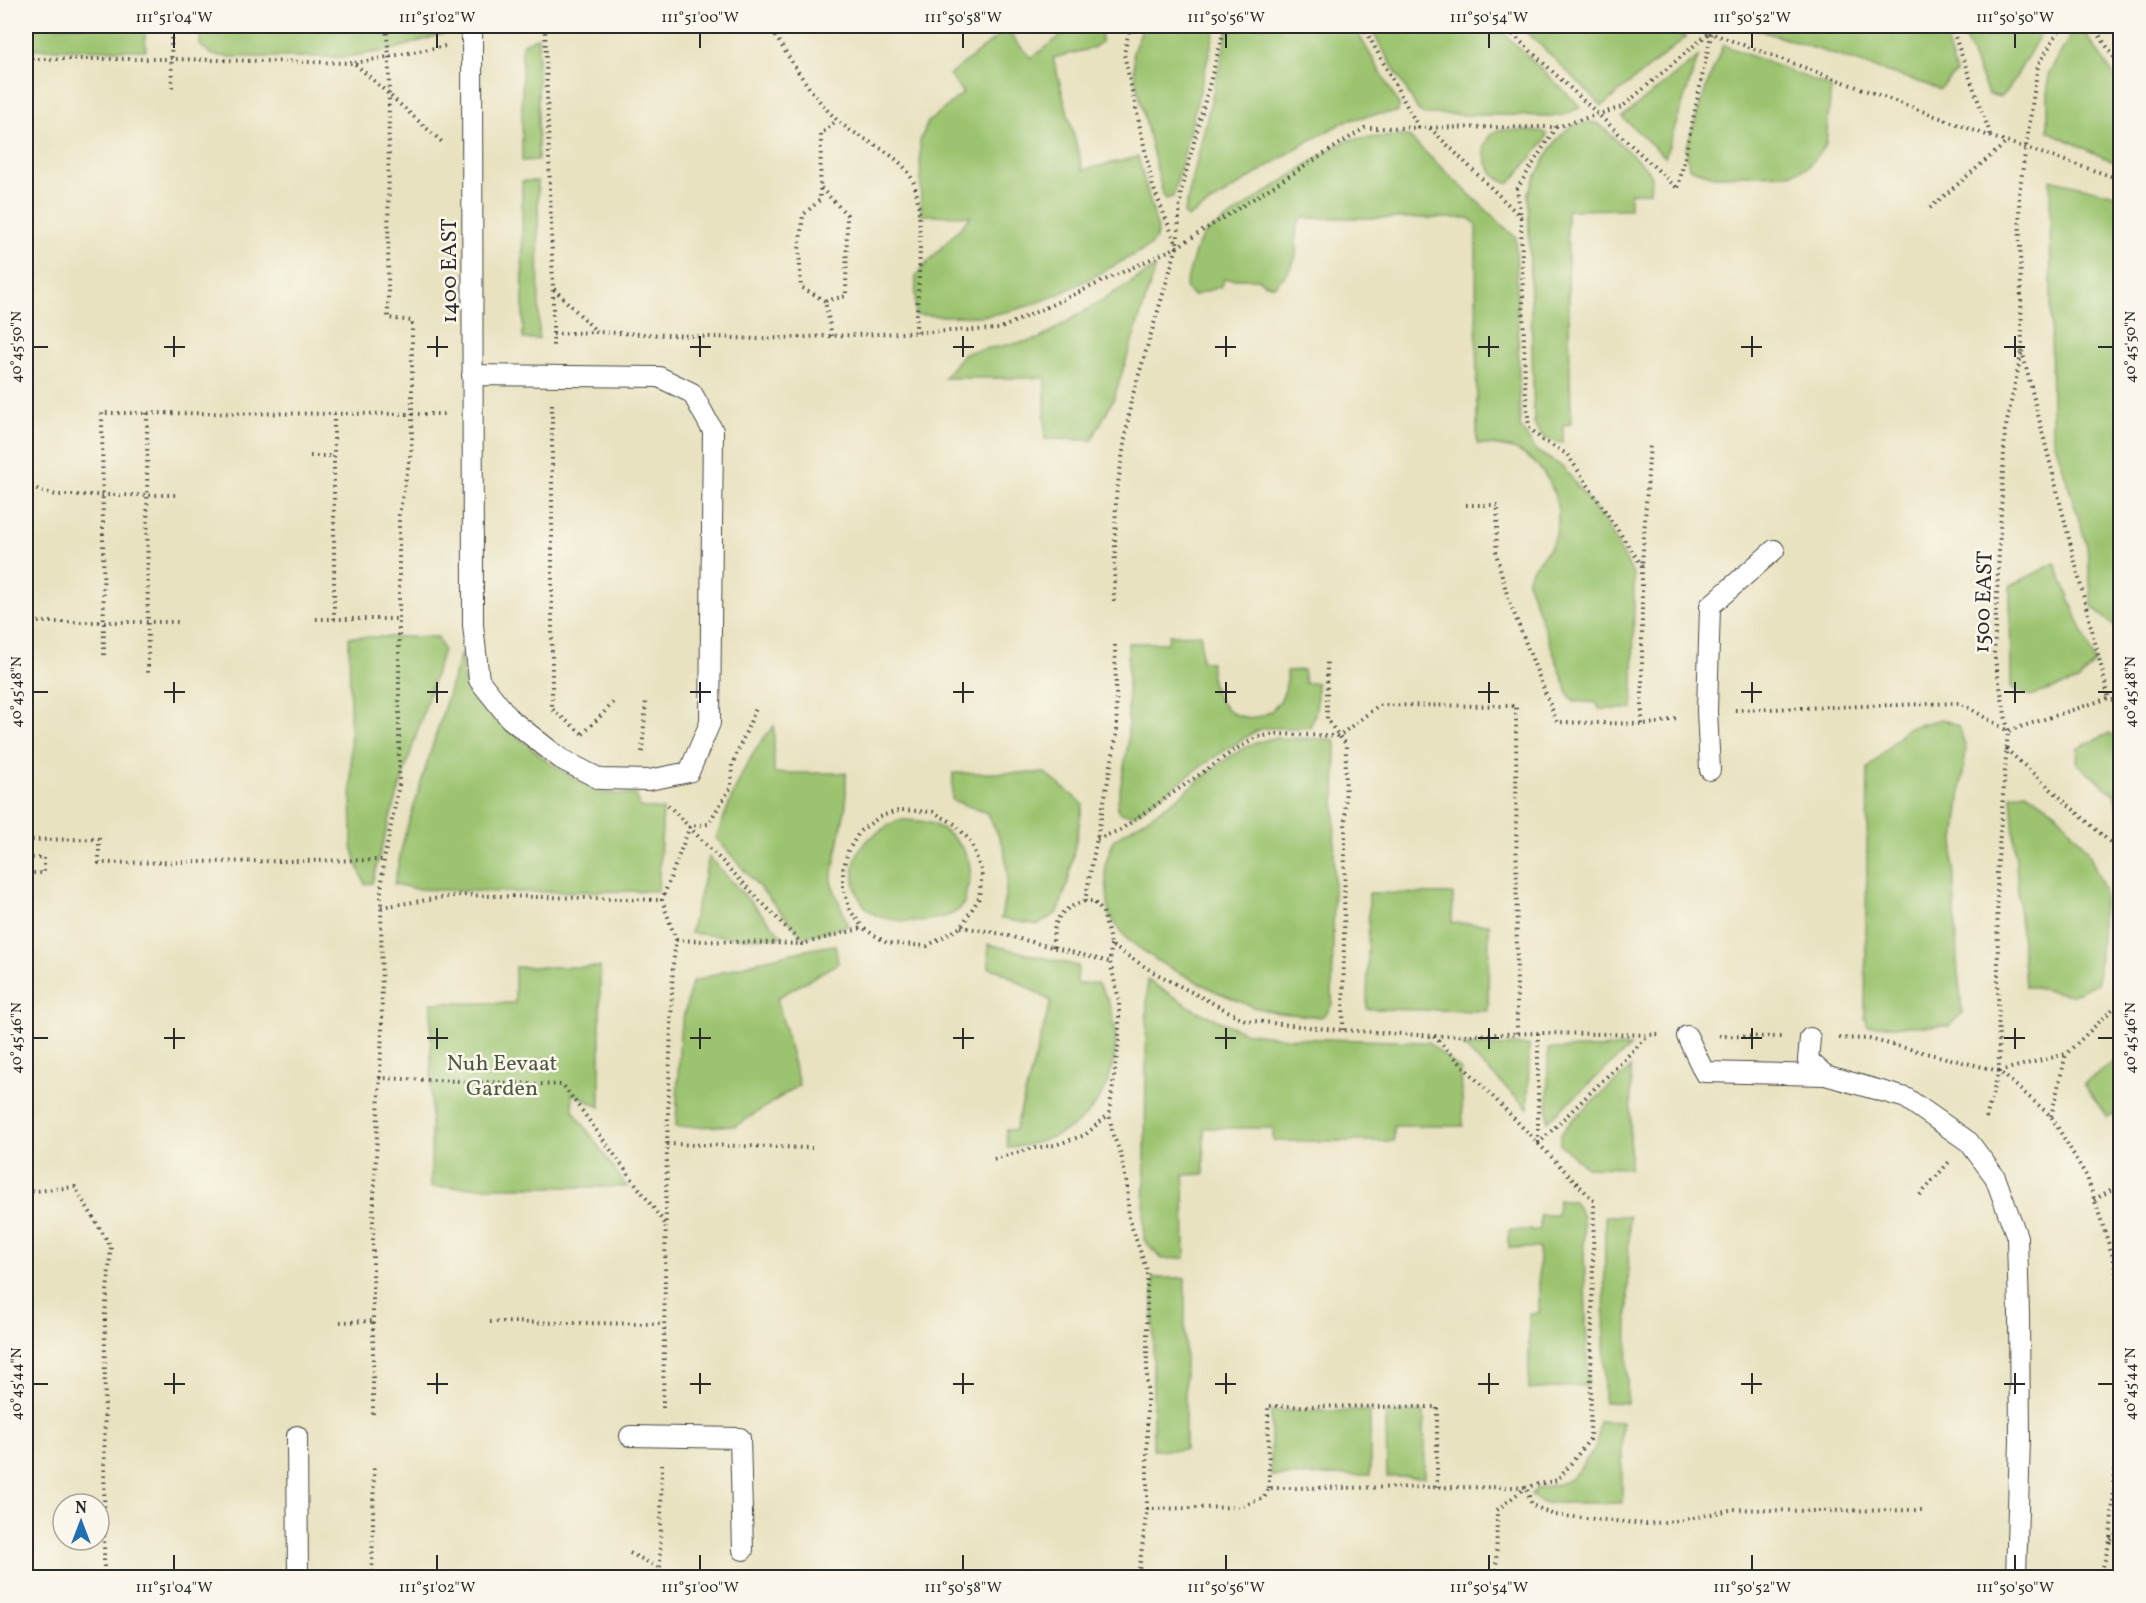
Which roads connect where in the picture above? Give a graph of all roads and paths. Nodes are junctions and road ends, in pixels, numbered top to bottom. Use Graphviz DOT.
graph roads {
  1 [pos="171,26"];
  2 [pos="386,26"];
  3 [pos="545,26"];
  4 [pos="769,26"];
  5 [pos="1121,26"];
  6 [pos="1129,26"];
  7 [pos="1225,26"];
  8 [pos="1363,26"];
  9 [pos="1504,26"];
  10 [pos="1692,26"];
  11 [pos="1713,26"];
  12 [pos="1951,26"];
  13 [pos="2062,26"];
  14 [pos="2093,26"];
  15 [pos="472,31"];
  16 [pos="1710,32"];
  17 [pos="389,56"];
  18 [pos="26,58"];
  19 [pos="171,58"];
  20 [pos="354,63"];
  21 [pos="2121,66"];
  22 [pos="172,91"];
  23 [pos="388,93"];
  24 [pos="1598,115"];
  25 [pos="837,120"];
  26 [pos="1556,127"];
  27 [pos="1419,128"];
  28 [pos="1429,128"];
  29 [pos="1992,137"];
  30 [pos="2007,142"];
  31 [pos="2027,149"];
  32 [pos="472,168"];
  33 [pos="2121,179"];
  34 [pos="820,187"];
  35 [pos="1930,208"];
  36 [pos="1521,218"];
  37 [pos="1177,247"];
  38 [pos="553,288"];
  39 [pos="825,301"];
  40 [pos="597,332"];
  41 [pos="916,332"];
  42 [pos="553,334"];
  43 [pos="832,336"];
  44 [pos="2022,350"];
  45 [pos="472,375"];
  46 [pos="553,375"];
  47 [pos="147,413"];
  48 [pos="334,414"];
  49 [pos="412,414"];
  50 [pos="433,414"];
  51 [pos="1650,443"];
  52 [pos="310,456"];
  53 [pos="334,456"];
  54 [pos="26,483"];
  55 [pos="103,495"];
  56 [pos="147,495"];
  57 [pos="179,495"];
  58 [pos="1466,505"];
  59 [pos="1774,550"];
  60 [pos="1642,566"];
  61 [pos="1114,601"];
  62 [pos="316,619"];
  63 [pos="334,619"];
  64 [pos="399,619"];
  65 [pos="26,622"];
  66 [pos="104,622"];
  67 [pos="148,622"];
  68 [pos="179,622"];
  69 [pos="1115,645"];
  70 [pos="104,655"];
  71 [pos="1327,660"];
  72 [pos="148,676"];
  73 [pos="2109,698"];
  74 [pos="616,699"];
  75 [pos="646,699"];
  76 [pos="2121,704"];
  77 [pos="757,706"];
  78 [pos="1707,711"];
  79 [pos="1642,724"];
  80 [pos="2008,731"];
  81 [pos="583,734"];
  82 [pos="1339,736"];
  83 [pos="592,742"];
  84 [pos="2005,748"];
  85 [pos="1710,770"];
  86 [pos="638,780"];
  87 [pos="690,826"];
  88 [pos="26,840"];
  89 [pos="1096,840"];
  90 [pos="26,858"];
  91 [pos="384,860"];
  92 [pos="2121,861"];
  93 [pos="26,873"];
  94 [pos="662,900"];
  95 [pos="1085,901"];
  96 [pos="381,907"];
  97 [pos="961,927"];
  98 [pos="863,928"];
  99 [pos="676,940"];
  100 [pos="802,944"];
  101 [pos="1111,945"];
  102 [pos="1053,947"];
  103 [pos="1110,962"];
  104 [pos="2121,1002"];
  105 [pos="1343,1030"];
  106 [pos="1538,1033"];
  107 [pos="1517,1034"];
  108 [pos="1650,1035"];
  109 [pos="1434,1036"];
  110 [pos="1687,1036"];
  111 [pos="1810,1038"];
  112 [pos="2066,1054"];
  113 [pos="1999,1071"];
  114 [pos="1824,1075"];
  115 [pos="380,1078"];
  116 [pos="1109,1114"];
  117 [pos="2051,1116"];
  118 [pos="1983,1128"];
  119 [pos="667,1144"];
  120 [pos="1538,1144"];
  121 [pos="812,1148"];
  122 [pos="994,1159"];
  123 [pos="1952,1159"];
  124 [pos="2121,1184"];
  125 [pos="26,1192"];
  126 [pos="1920,1195"];
  127 [pos="2094,1200"];
  128 [pos="667,1226"];
  129 [pos="2121,1290"];
  130 [pos="373,1321"];
  131 [pos="340,1322"];
  132 [pos="490,1322"];
  133 [pos="664,1324"];
  134 [pos="2121,1410"];
  135 [pos="663,1412"];
  136 [pos="373,1414"];
  137 [pos="297,1436"];
  138 [pos="630,1436"];
  139 [pos="662,1457"];
  140 [pos="374,1464"];
  141 [pos="1526,1487"];
  142 [pos="1269,1488"];
  143 [pos="1437,1489"];
  144 [pos="1147,1509"];
  145 [pos="1922,1510"];
  146 [pos="2121,1532"];
  147 [pos="2110,1541"];
  148 [pos="743,1550"];
  149 [pos="630,1553"];
  150 [pos="660,1568"];
  151 [pos="104,1578"];
  152 [pos="298,1578"];
  153 [pos="372,1578"];
  154 [pos="655,1578"];
  155 [pos="1138,1578"];
  156 [pos="1496,1578"];
  157 [pos="2016,1578"];
  158 [pos="2100,1578"];
  1 -- 19 [label="path"];
  2 -- 17 [label="path"];
  3 -- 38 [label="path"];
  4 -- 25 [label="path"];
  5 -- 6 [label="path"];
  6 -- 37 [label="path"];
  7 -- 37 [label="path"];
  8 -- 27 [label="path"];
  9 -- 24 [label="path"];
  10 -- 16 [label="path"];
  11 -- 16 [label="path"];
  12 -- 29 [label="path"];
  13 -- 31 [label="path, 1500 EAST"];
  14 -- 21 [label="path"];
  15 -- 17 [label="path"];
  15 -- 32 [label="lane, 1400 EAST"];
  16 -- 24 [label="path"];
  16 -- 24 [label="path"];
  16 -- 29 [label="path"];
  17 -- 20 [label="path"];
  17 -- 23 [label="path"];
  18 -- 19 [label="path"];
  19 -- 20 [label="path"];
  19 -- 22 [label="path"];
  20 -- 23 [label="path"];
  23 -- 32 [label="path"];
  23 -- 49 [label="path"];
  24 -- 26 [label="path"];
  25 -- 34 [label="path"];
  25 -- 41 [label="path"];
  26 -- 28 [label="path"];
  26 -- 36 [label="path"];
  27 -- 28 [label="path"];
  27 -- 37 [label="path"];
  28 -- 36 [label="path"];
  29 -- 30 [label="path"];
  30 -- 31 [label="path"];
  30 -- 35 [label="path"];
  31 -- 33 [label="path"];
  31 -- 44 [label="path, 1500 EAST"];
  32 -- 45 [label="lane, 1400 EAST"];
  34 -- 39 [label="path"];
  34 -- 39 [label="path"];
  36 -- 60 [label="path"];
  37 -- 41 [label="path"];
  37 -- 61 [label="path"];
  38 -- 40 [label="path"];
  38 -- 42 [label="path"];
  39 -- 43 [label="path"];
  40 -- 42 [label="path"];
  40 -- 43 [label="path"];
  41 -- 43 [label="path"];
  42 -- 46 [label="path"];
  44 -- 73 [label="path"];
  44 -- 80 [label="path, 1500 EAST"];
  45 -- 46 [label="lane"];
  45 -- 86 [label="lane, 1400 EAST"];
  46 -- 81 [label="path"];
  46 -- 86 [label="lane, 1400 EAST"];
  47 -- 48 [label="path"];
  47 -- 55 [label="path"];
  47 -- 56 [label="path"];
  48 -- 49 [label="path"];
  48 -- 53 [label="path"];
  49 -- 50 [label="path"];
  49 -- 64 [label="path"];
  51 -- 60 [label="path"];
  52 -- 53 [label="path"];
  53 -- 63 [label="path"];
  54 -- 55 [label="path"];
  55 -- 56 [label="path"];
  55 -- 66 [label="path"];
  56 -- 57 [label="path"];
  56 -- 67 [label="path"];
  58 -- 79 [label="path"];
  59 -- 78 [label="lane"];
  60 -- 79 [label="path"];
  62 -- 63 [label="path"];
  63 -- 64 [label="path"];
  64 -- 91 [label="path"];
  65 -- 66 [label="path"];
  66 -- 67 [label="path"];
  66 -- 70 [label="path"];
  67 -- 68 [label="path"];
  67 -- 72 [label="path"];
  69 -- 89 [label="path"];
  71 -- 82 [label="path"];
  73 -- 76 [label="path"];
  73 -- 80 [label="path"];
  74 -- 81 [label="path"];
  75 -- 86 [label="path"];
  77 -- 87 [label="path"];
  78 -- 79 [label="path"];
  78 -- 80 [label="path"];
  78 -- 85 [label="lane"];
  80 -- 84 [label="path, 1500 EAST"];
  81 -- 83 [label="path"];
  82 -- 89 [label="path"];
  82 -- 105 [label="path"];
  82 -- 107 [label="path"];
  84 -- 92 [label="path"];
  84 -- 113 [label="path, 1500 EAST"];
  86 -- 87 [label="path"];
  87 -- 94 [label="path"];
  87 -- 100 [label="path"];
  88 -- 91 [label="path"];
  89 -- 95 [label="path"];
  90 -- 93 [label="path"];
  91 -- 96 [label="path"];
  94 -- 96 [label="path"];
  94 -- 99 [label="path"];
  95 -- 101 [label="path"];
  95 -- 102 [label="path"];
  96 -- 115 [label="path"];
  97 -- 98 [label="path"];
  97 -- 98 [label="path"];
  97 -- 102 [label="path"];
  98 -- 100 [label="path"];
  99 -- 100 [label="path"];
  99 -- 119 [label="path"];
  101 -- 103 [label="path"];
  101 -- 105 [label="path"];
  102 -- 103 [label="path"];
  103 -- 116 [label="path"];
  104 -- 112 [label="path"];
  105 -- 109 [label="path"];
  106 -- 107 [label="path"];
  106 -- 108 [label="path"];
  106 -- 120 [label="path"];
  107 -- 109 [label="path"];
  108 -- 110 [label="path"];
  108 -- 120 [label="path"];
  109 -- 120 [label="path"];
  110 -- 111 [label="path"];
  110 -- 114 [label="lane"];
  111 -- 113 [label="path"];
  111 -- 114 [label="lane"];
  112 -- 113 [label="path"];
  112 -- 117 [label="path"];
  113 -- 117 [label="path"];
  113 -- 118 [label="path, 1500 EAST"];
  114 -- 157 [label="lane"];
  115 -- 128 [label="path"];
  115 -- 130 [label="path"];
  116 -- 122 [label="path"];
  116 -- 144 [label="path"];
  117 -- 127 [label="path"];
  119 -- 121 [label="path"];
  119 -- 128 [label="path"];
  120 -- 141 [label="path"];
  123 -- 126 [label="path"];
  124 -- 127 [label="path"];
  125 -- 151 [label="path"];
  127 -- 129 [label="path"];
  128 -- 133 [label="path"];
  130 -- 131 [label="path"];
  130 -- 136 [label="path"];
  132 -- 133 [label="path"];
  133 -- 135 [label="path"];
  134 -- 147 [label="path"];
  137 -- 152 [label="lane"];
  138 -- 148 [label="lane"];
  139 -- 150 [label="path"];
  140 -- 153 [label="path"];
  141 -- 143 [label="path"];
  141 -- 145 [label="path"];
  141 -- 156 [label="path"];
  142 -- 143 [label="path"];
  142 -- 143 [label="path"];
  142 -- 144 [label="path"];
  144 -- 155 [label="path"];
  146 -- 147 [label="path"];
  147 -- 158 [label="path"];
  149 -- 150 [label="path"];
  150 -- 154 [label="path"];
}
